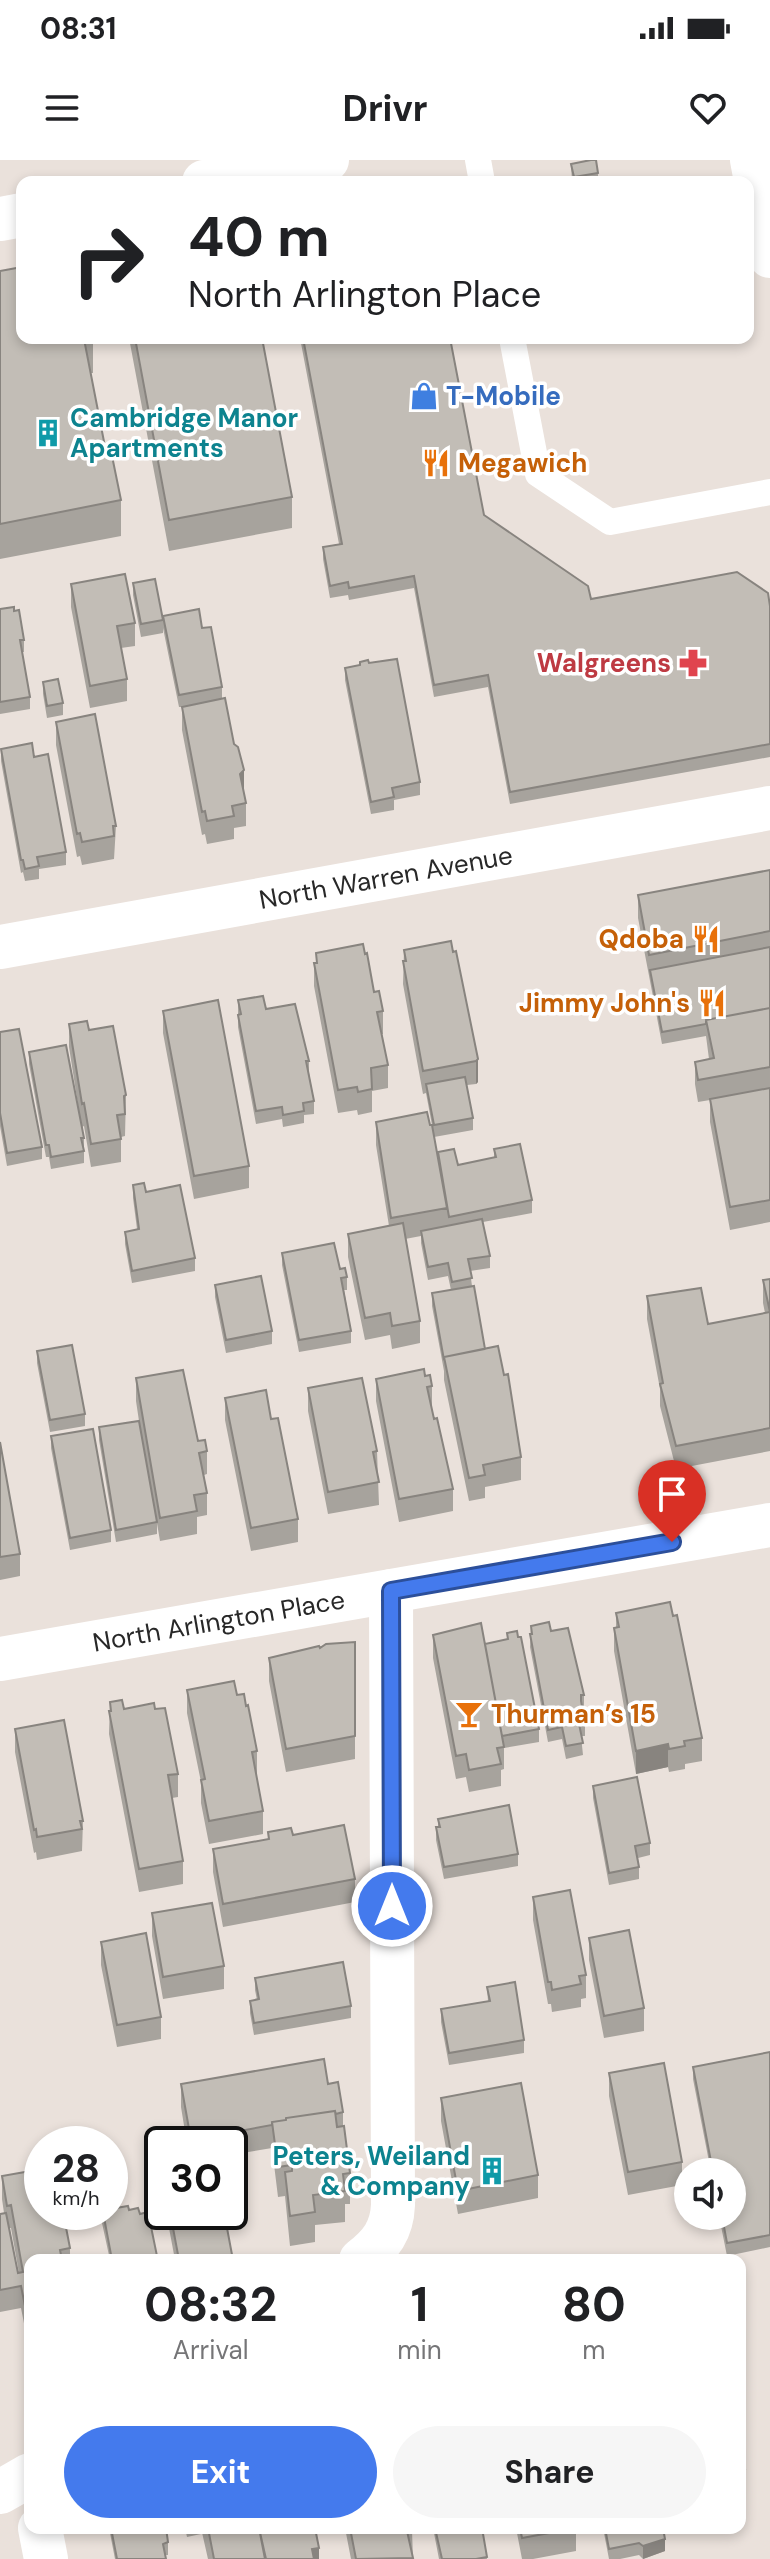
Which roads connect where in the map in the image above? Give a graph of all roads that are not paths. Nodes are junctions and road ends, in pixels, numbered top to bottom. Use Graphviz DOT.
graph roads {
  1 [pos="327,160"];
  2 [pos="752,160"];
  3 [pos="214,174"];
  4 [pos="770,256"];
  5 [pos="513,344"];
  6 [pos="770,492"];
  7 [pos="770,808"];
  8 [pos="0,947"];
  9 [pos="770,1525"];
  10 [pos="391,1591"];
  11 [pos="0,1659"];
  12 [pos="368,2254"];
  13 [pos="24,2478"];
  14 [pos="0,2492"];
  15 [pos="41,2534"];
  16 [pos="46,2559"];
  1 -- 3 [label="street"];
  2 -- 4 [label="street"];
  5 -- 6 [label="lane"];
  7 -- 8 [label="street, North Warren Avenue"];
  9 -- 10 [label="street, North Arlington Place"];
  10 -- 11 [label="street, North Arlington Place"];
  10 -- 12 [label="street"];
  13 -- 14 [label="street"];
  15 -- 16 [label="street"];
}
